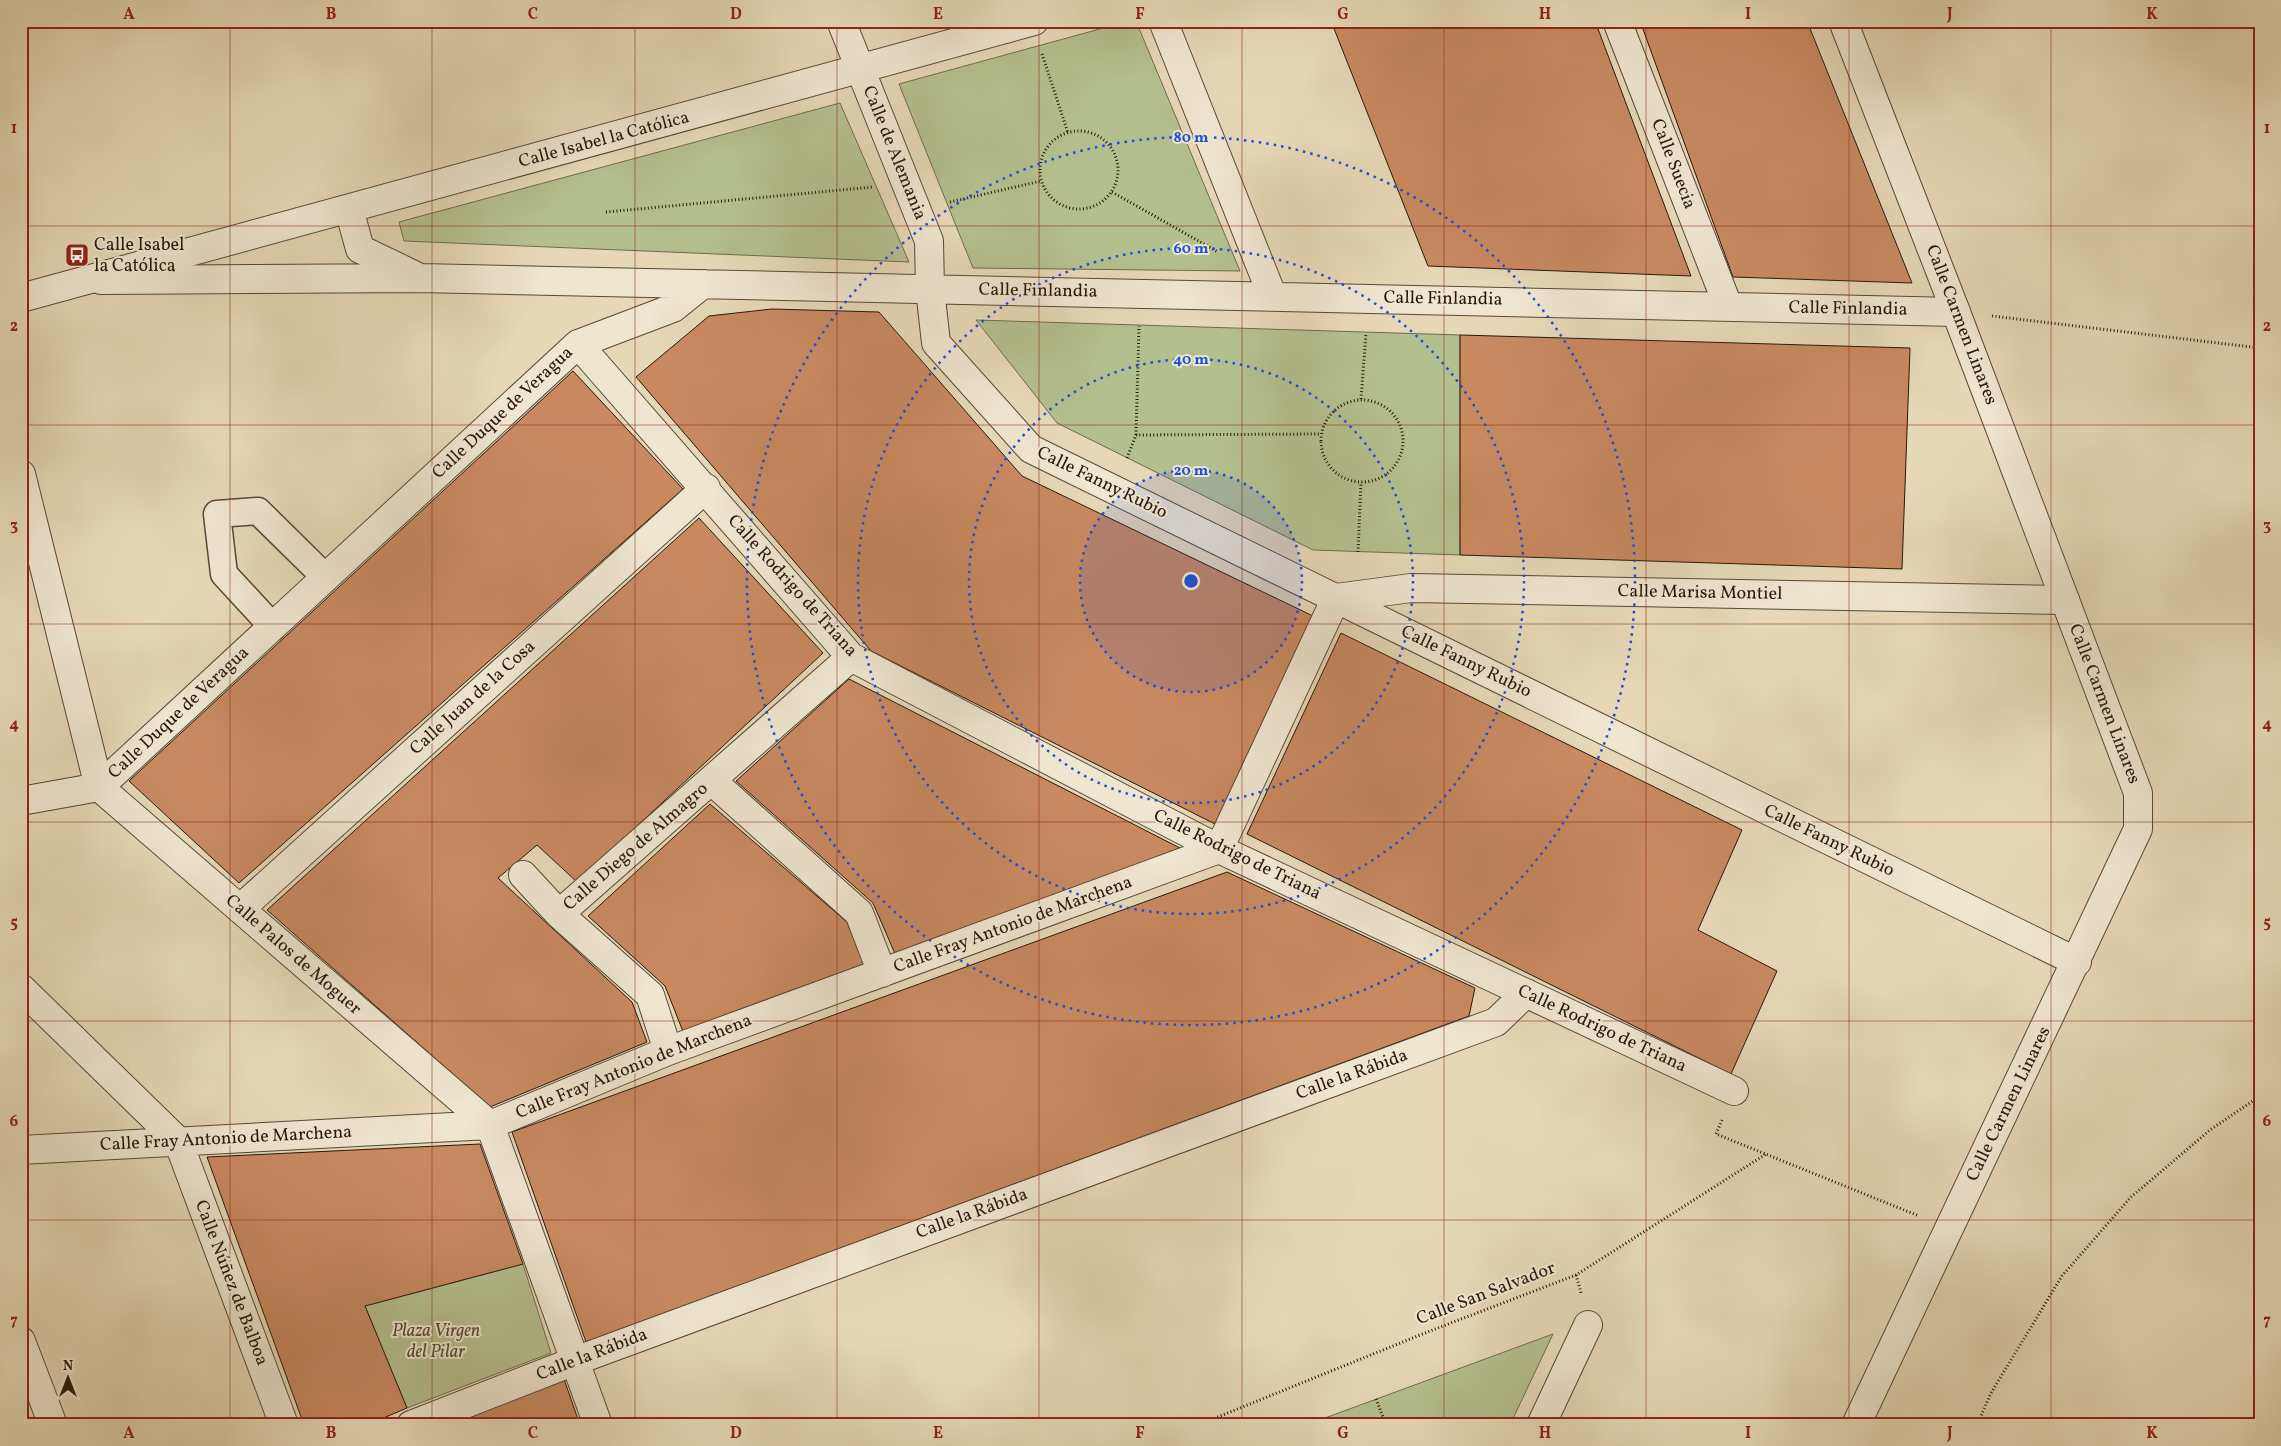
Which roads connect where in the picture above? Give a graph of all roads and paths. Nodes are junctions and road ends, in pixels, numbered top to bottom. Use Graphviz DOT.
graph roads {
  1 [pos="841,21"];
  2 [pos="1163,21"];
  3 [pos="1617,21"];
  4 [pos="1843,21"];
  5 [pos="1037,34"];
  6 [pos="860,70"];
  7 [pos="1068,133"];
  8 [pos="1041,181"];
  9 [pos="876,187"];
  10 [pos="1112,192"];
  11 [pos="946,202"];
  12 [pos="349,209"];
  13 [pos="606,212"];
  14 [pos="1220,253"];
  15 [pos="420,278"];
  16 [pos="88,280"];
  17 [pos="703,284"];
  18 [pos="930,288"];
  19 [pos="1272,295"];
  20 [pos="21,298"];
  21 [pos="1728,306"];
  22 [pos="1956,312"];
  23 [pos="1139,325"];
  24 [pos="1366,332"];
  25 [pos="578,344"];
  26 [pos="2260,348"];
  27 [pos="1361,399"];
  28 [pos="1321,434"];
  29 [pos="1136,435"];
  30 [pos="1127,458"];
  31 [pos="21,474"];
  32 [pos="1361,482"];
  33 [pos="706,488"];
  34 [pos="1358,552"];
  35 [pos="326,577"];
  36 [pos="1336,598"];
  37 [pos="2065,600"];
  38 [pos="273,627"];
  39 [pos="851,658"];
  40 [pos="2260,764"];
  41 [pos="712,781"];
  42 [pos="99,787"];
  43 [pos="21,801"];
  44 [pos="1219,849"];
  45 [pos="523,876"];
  46 [pos="240,909"];
  47 [pos="559,914"];
  48 [pos="2077,962"];
  49 [pos="2260,972"];
  50 [pos="882,973"];
  51 [pos="21,988"];
  52 [pos="1526,993"];
  53 [pos="668,1051"];
  54 [pos="1734,1091"];
  55 [pos="2260,1096"];
  56 [pos="490,1125"];
  57 [pos="178,1142"];
  58 [pos="21,1150"];
  59 [pos="1766,1154"];
  60 [pos="1949,1229"];
  61 [pos="1588,1325"];
  62 [pos="21,1341"];
  63 [pos="575,1361"];
  64 [pos="1376,1399"];
  65 [pos="53,1425"];
  66 [pos="284,1425"];
  67 [pos="411,1425"];
  68 [pos="598,1425"];
  69 [pos="1198,1425"];
  70 [pos="1386,1425"];
  71 [pos="1541,1425"];
  72 [pos="1856,1425"];
  73 [pos="1977,1425"];
  1 -- 6 [label="street, Calle de Alemania"];
  2 -- 19 [label="street"];
  3 -- 21 [label="street, Calle Suecia"];
  4 -- 22 [label="street, Calle Carmen Linares"];
  5 -- 6 [label="street, Calle Isabel la Católica"];
  5 -- 7 [label="path"];
  6 -- 12 [label="street, Calle Isabel la Católica"];
  6 -- 18 [label="street, Calle de Alemania"];
  7 -- 8 [label="path"];
  7 -- 10 [label="path"];
  8 -- 10 [label="path"];
  8 -- 11 [label="path"];
  9 -- 13 [label="path"];
  10 -- 14 [label="path"];
  12 -- 15 [label="street, Calle Isabel la Católica"];
  12 -- 16 [label="street, Calle Isabel la Católica"];
  15 -- 16 [label="street, Calle Isabel la Católica"];
  15 -- 17 [label="street, Calle Isabel la Católica"];
  16 -- 20 [label="street, Calle Isabel la Católica"];
  17 -- 18 [label="street, Calle Isabel la Católica"];
  17 -- 25 [label="street, Calle Duque de Veragua"];
  18 -- 19 [label="street, Calle Finlandia"];
  18 -- 36 [label="street, Calle Fanny Rubio"];
  19 -- 21 [label="street, Calle Finlandia"];
  21 -- 22 [label="street, Calle Finlandia"];
  22 -- 26 [label="path"];
  22 -- 37 [label="street, Calle Carmen Linares"];
  23 -- 29 [label="path"];
  24 -- 27 [label="path"];
  25 -- 33 [label="street, Calle Rodrigo de Triana"];
  25 -- 35 [label="street, Calle Duque de Veragua"];
  27 -- 28 [label="path"];
  27 -- 32 [label="path"];
  28 -- 29 [label="path"];
  28 -- 32 [label="path"];
  29 -- 30 [label="path"];
  31 -- 42 [label="street"];
  32 -- 34 [label="path"];
  33 -- 39 [label="street, Calle Rodrigo de Triana"];
  33 -- 46 [label="street, Calle Juan de la Cosa"];
  35 -- 38 [label="street, Calle Duque de Veragua"];
  35 -- 38 [label="street"];
  36 -- 37 [label="street, Calle Marisa Montiel"];
  36 -- 44 [label="street"];
  36 -- 48 [label="street, Calle Fanny Rubio"];
  37 -- 48 [label="street, Calle Carmen Linares"];
  38 -- 42 [label="street, Calle Duque de Veragua"];
  39 -- 41 [label="street, Calle Diego de Almagro"];
  39 -- 44 [label="street, Calle Rodrigo de Triana"];
  40 -- 49 [label="path"];
  41 -- 47 [label="street, Calle Diego de Almagro"];
  41 -- 50 [label="street, Calle Diego de Almagro"];
  42 -- 43 [label="street, Calle Duque de Veragua"];
  42 -- 46 [label="street, Calle Palos de Moguer"];
  44 -- 50 [label="street, Calle Fray Antonio de Marchena"];
  44 -- 52 [label="street, Calle Rodrigo de Triana"];
  45 -- 47 [label="street, Calle Diego de Almagro"];
  46 -- 56 [label="street, Calle Palos de Moguer"];
  47 -- 53 [label="street, Calle Diego de Almagro"];
  48 -- 60 [label="street, Calle Carmen Linares"];
  50 -- 53 [label="street, Calle Fray Antonio de Marchena"];
  51 -- 57 [label="street"];
  52 -- 54 [label="street, Calle Rodrigo de Triana"];
  52 -- 63 [label="street, Calle la Rábida"];
  53 -- 56 [label="street, Calle Fray Antonio de Marchena"];
  54 -- 59 [label="path"];
  55 -- 73 [label="path"];
  56 -- 57 [label="street, Calle Fray Antonio de Marchena"];
  56 -- 63 [label="street, Calle Palos de Moguer"];
  57 -- 58 [label="street, Calle Fray Antonio de Marchena"];
  57 -- 66 [label="street, Calle Núñez de Balboa"];
  59 -- 60 [label="path"];
  59 -- 69 [label="path, Calle San Salvador"];
  60 -- 72 [label="street, Calle Carmen Linares"];
  61 -- 71 [label="street"];
  62 -- 65 [label="street"];
  63 -- 67 [label="street, Calle la Rábida"];
  63 -- 68 [label="street, Calle Palos de Moguer"];
  64 -- 70 [label="path"];
}
